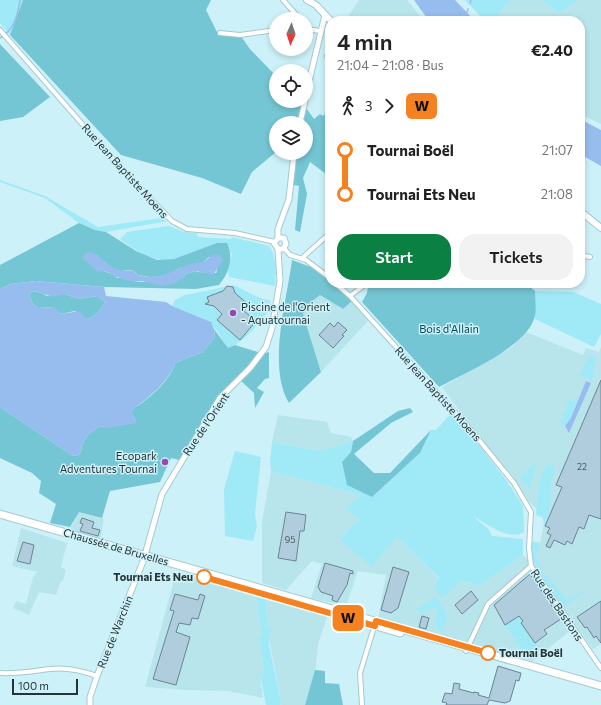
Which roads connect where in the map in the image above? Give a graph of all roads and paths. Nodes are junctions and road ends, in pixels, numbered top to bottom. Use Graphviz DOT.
graph roads {
  1 [pos="283,0"];
  2 [pos="307,0"];
  3 [pos="294,12"];
  4 [pos="325,15"];
  5 [pos="0,30"];
  6 [pos="313,30"];
  7 [pos="269,31"];
  8 [pos="320,31"];
  9 [pos="220,33"];
  10 [pos="313,64"];
  11 [pos="293,160"];
  12 [pos="585,216"];
  13 [pos="601,228"];
  14 [pos="325,237"];
  15 [pos="276,240"];
  16 [pos="284,248"];
  17 [pos="278,249"];
  18 [pos="585,256"];
  19 [pos="590,257"];
  20 [pos="302,258"];
  21 [pos="325,274"];
  22 [pos="341,288"];
  23 [pos="360,288"];
  24 [pos="350,296"];
  25 [pos="531,512"];
  26 [pos="0,514"];
  27 [pos="0,518"];
  28 [pos="144,557"];
  29 [pos="531,566"];
  30 [pos="376,623"];
  31 [pos="466,649"];
  32 [pos="601,668"];
  33 [pos="0,673"];
  34 [pos="97,676"];
  35 [pos="601,686"];
  36 [pos="601,690"];
  37 [pos="90,705"];
  38 [pos="362,705"];
  1 -- 3 [label="street"];
  2 -- 4 [label="main road"];
  4 -- 8 [label="street"];
  5 -- 15 [label="street, Rue Jean Baptiste Moens"];
  6 -- 8 [label="street"];
  7 -- 9 [label="street"];
  8 -- 10 [label="street"];
  11 -- 15 [label="street"];
  12 -- 13 [label="main road"];
  14 -- 20 [label="street"];
  15 -- 16 [label="street"];
  15 -- 17 [label="street"];
  16 -- 17 [label="street"];
  16 -- 20 [label="street"];
  17 -- 28 [label="street, Rue de l'Orient"];
  18 -- 19 [label="street"];
  20 -- 21 [label="street"];
  22 -- 24 [label="street, Rue Jean Baptiste Moens"];
  23 -- 24 [label="street"];
  24 -- 25 [label="street, Rue Jean Baptiste Moens"];
  25 -- 29 [label="street, Rue des Bastions"];
  26 -- 28 [label="main road, Chaussée de Bruxelles"];
  27 -- 28 [label="main road, Chaussée de Bruxelles"];
  28 -- 30 [label="main road, Chaussée de Bruxelles"];
  28 -- 34 [label="street, Rue de Warchin"];
  29 -- 31 [label="street"];
  29 -- 32 [label="street, Rue des Bastions"];
  30 -- 31 [label="main road, Chaussée de Bruxelles"];
  30 -- 38 [label="street"];
  31 -- 35 [label="main road, Chaussée de Bruxelles"];
  31 -- 36 [label="main road, Chaussée de Bruxelles"];
  33 -- 34 [label="street"];
  34 -- 37 [label="street, Rue de Warchin"];
}
